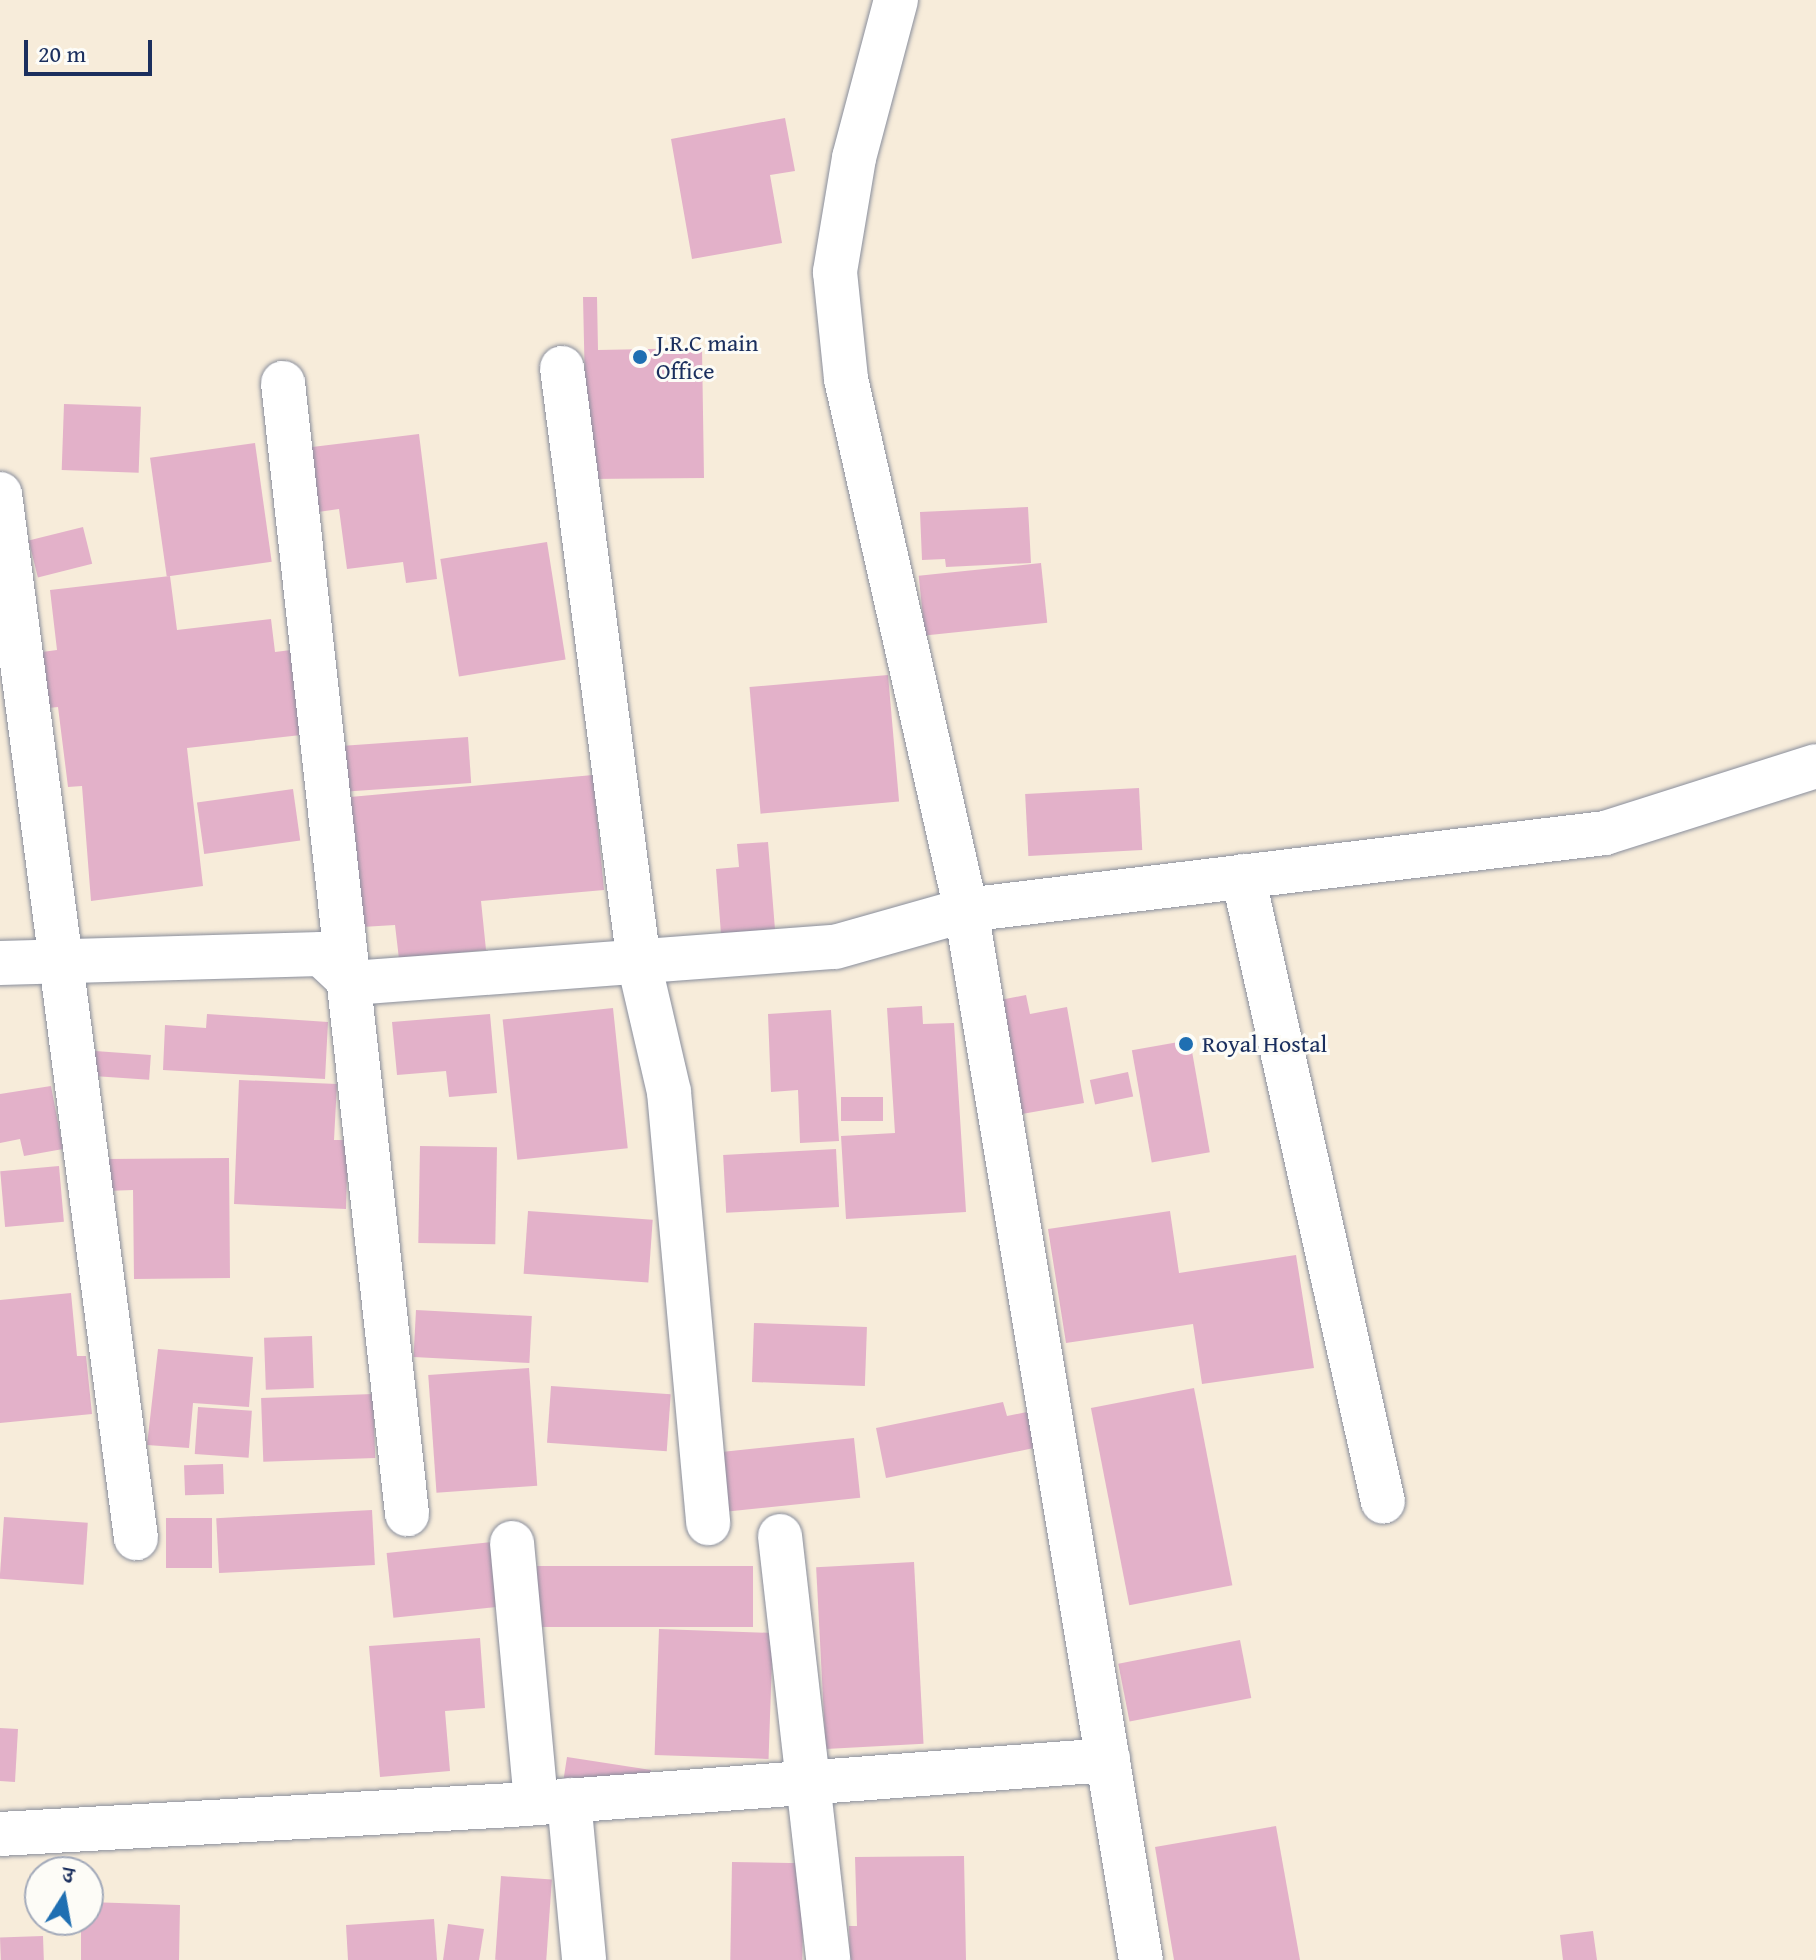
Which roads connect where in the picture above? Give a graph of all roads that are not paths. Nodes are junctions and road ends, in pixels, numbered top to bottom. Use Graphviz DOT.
graph roads {
  1 [pos="896,0"];
  2 [pos="550,369"];
  3 [pos="268,381"];
  4 [pos="0,494"];
  5 [pos="0,657"];
  6 [pos="1816,766"];
  7 [pos="1243,876"];
  8 [pos="966,910"];
  9 [pos="50,946"];
  10 [pos="0,963"];
  11 [pos="632,964"];
  12 [pos="336,968"];
  13 [pos="1383,1502"];
  14 [pos="407,1514"];
  15 [pos="708,1523"];
  16 [pos="780,1536"];
  17 [pos="136,1538"];
  18 [pos="512,1543"];
  19 [pos="1108,1760"];
  20 [pos="808,1783"];
  21 [pos="553,1802"];
  22 [pos="0,1834"];
  23 [pos="584,1960"];
  24 [pos="828,1960"];
  25 [pos="1141,1960"];
  1 -- 8 [label="street"];
  2 -- 11 [label="street"];
  3 -- 12 [label="street"];
  4 -- 9 [label="street"];
  5 -- 9 [label="street"];
  6 -- 7 [label="street"];
  7 -- 8 [label="street"];
  7 -- 13 [label="street"];
  8 -- 11 [label="street"];
  8 -- 19 [label="street"];
  9 -- 10 [label="street"];
  9 -- 12 [label="street"];
  9 -- 17 [label="street"];
  11 -- 12 [label="street"];
  11 -- 15 [label="street"];
  12 -- 14 [label="street"];
  16 -- 20 [label="street"];
  18 -- 21 [label="street"];
  19 -- 20 [label="street"];
  19 -- 25 [label="street"];
  20 -- 21 [label="street"];
  20 -- 24 [label="street"];
  21 -- 22 [label="street"];
  21 -- 23 [label="street"];
}
